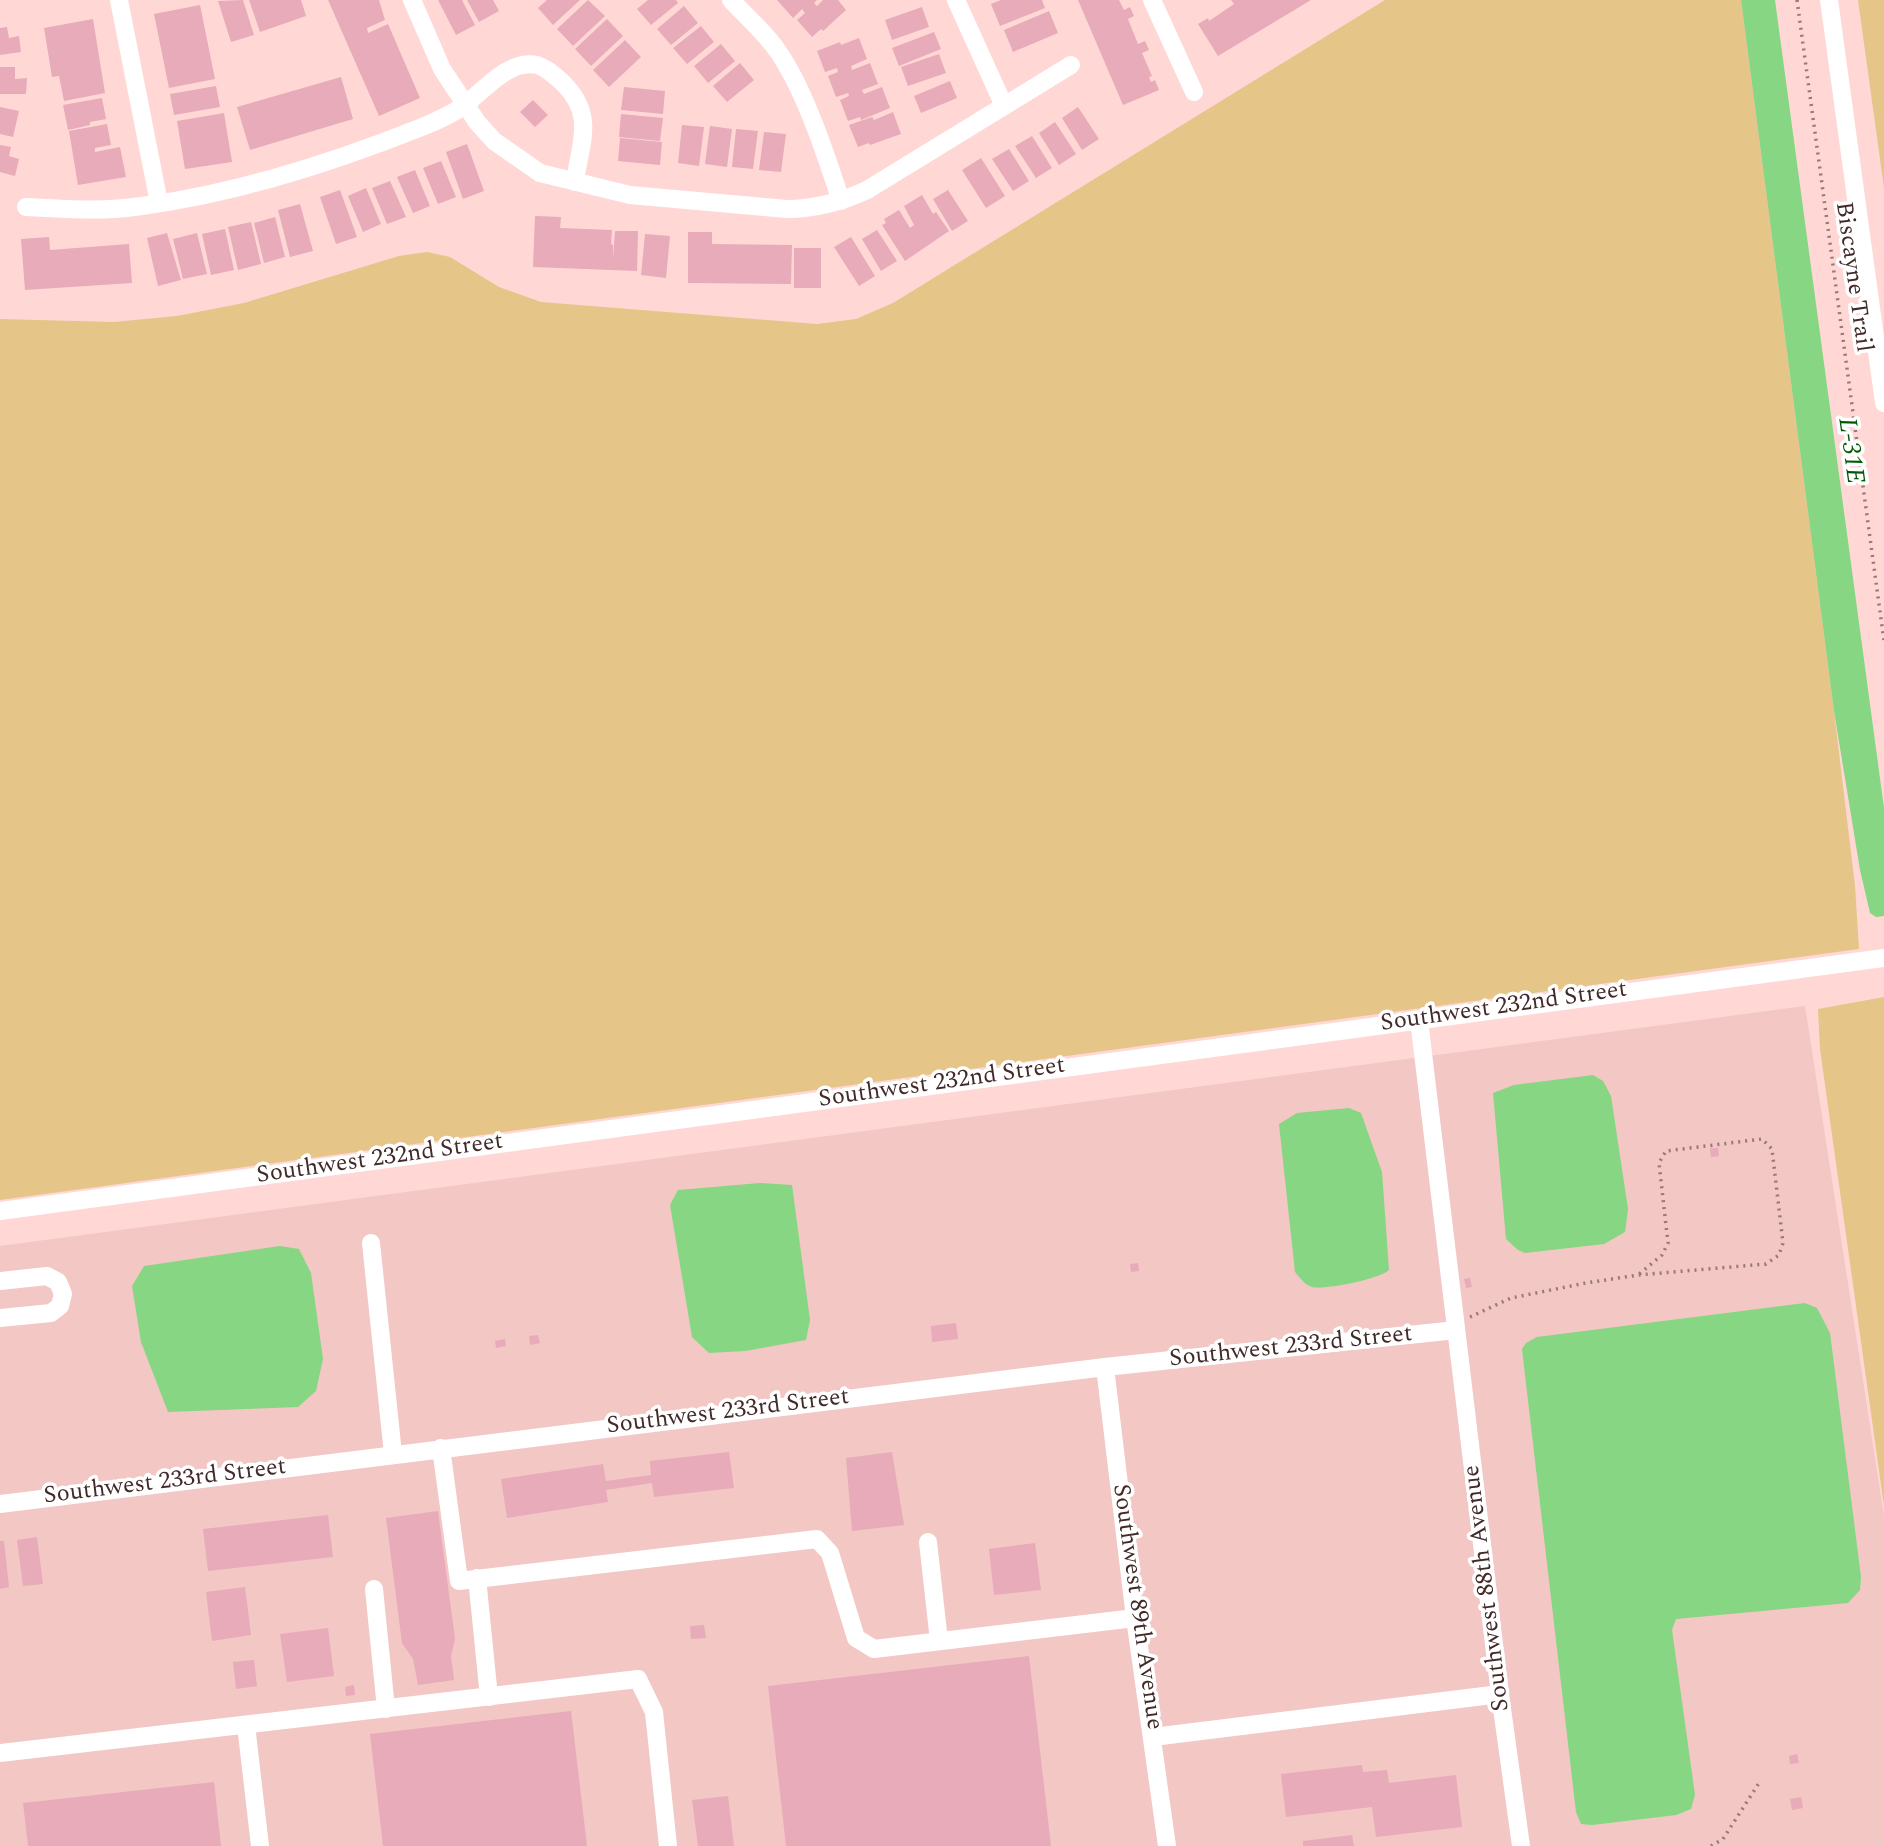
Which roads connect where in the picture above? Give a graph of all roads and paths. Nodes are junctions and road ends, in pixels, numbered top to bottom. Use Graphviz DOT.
graph roads {
  1 [pos="119,0"];
  2 [pos="412,0"];
  3 [pos="731,0"];
  4 [pos="956,0"];
  5 [pos="1797,0"];
  6 [pos="1829,0"];
  7 [pos="1158,2"];
  8 [pos="1071,65"];
  9 [pos="1194,92"];
  10 [pos="464,105"];
  11 [pos="1004,106"];
  12 [pos="575,182"];
  13 [pos="841,201"];
  14 [pos="159,203"];
  15 [pos="26,207"];
  16 [pos="1884,403"];
  17 [pos="1884,641"];
  18 [pos="1884,958"];
  19 [pos="1419,1020"];
  20 [pos="0,1211"];
  21 [pos="370,1243"];
  22 [pos="1638,1275"];
  23 [pos="0,1281"];
  24 [pos="0,1318"];
  25 [pos="1456,1327"];
  26 [pos="1105,1367"];
  27 [pos="441,1448"];
  28 [pos="393,1454"];
  29 [pos="0,1504"];
  30 [pos="928,1542"];
  31 [pos="477,1578"];
  32 [pos="374,1590"];
  33 [pos="1135,1618"];
  34 [pos="939,1642"];
  35 [pos="1500,1694"];
  36 [pos="489,1697"];
  37 [pos="386,1709"];
  38 [pos="246,1725"];
  39 [pos="1153,1737"];
  40 [pos="0,1753"];
  41 [pos="1759,1783"];
  42 [pos="260,1846"];
  43 [pos="668,1846"];
  44 [pos="1167,1846"];
  45 [pos="1521,1846"];
  46 [pos="1711,1846"];
  1 -- 14 [label="street"];
  2 -- 10 [label="street"];
  3 -- 13 [label="street"];
  4 -- 11 [label="street"];
  5 -- 17 [label="path, Biscayne Trail"];
  6 -- 16 [label="street"];
  7 -- 9 [label="street"];
  8 -- 11 [label="street"];
  10 -- 12 [label="street"];
  10 -- 12 [label="street"];
  10 -- 14 [label="street"];
  11 -- 13 [label="street"];
  12 -- 13 [label="street"];
  14 -- 15 [label="street"];
  18 -- 19 [label="street, Southwest 232nd Street"];
  19 -- 20 [label="street, Southwest 232nd Street"];
  19 -- 25 [label="street, Southwest 88th Avenue"];
  21 -- 28 [label="street"];
  22 -- 22 [label="path"];
  22 -- 25 [label="path"];
  23 -- 24 [label="street"];
  25 -- 26 [label="street, Southwest 233rd Street"];
  25 -- 35 [label="street, Southwest 88th Avenue"];
  26 -- 27 [label="street, Southwest 233rd Street"];
  26 -- 33 [label="street, Southwest 89th Avenue"];
  27 -- 28 [label="street, Southwest 233rd Street"];
  27 -- 31 [label="street"];
  28 -- 29 [label="street, Southwest 233rd Street"];
  30 -- 34 [label="street"];
  31 -- 34 [label="street"];
  31 -- 36 [label="street"];
  32 -- 37 [label="street"];
  33 -- 34 [label="street"];
  33 -- 39 [label="street, Southwest 89th Avenue"];
  35 -- 39 [label="street"];
  35 -- 45 [label="street, Southwest 88th Avenue"];
  36 -- 37 [label="street"];
  36 -- 43 [label="street"];
  37 -- 38 [label="street"];
  38 -- 40 [label="street"];
  38 -- 42 [label="street"];
  39 -- 44 [label="street, Southwest 89th Avenue"];
  41 -- 46 [label="path"];
}
